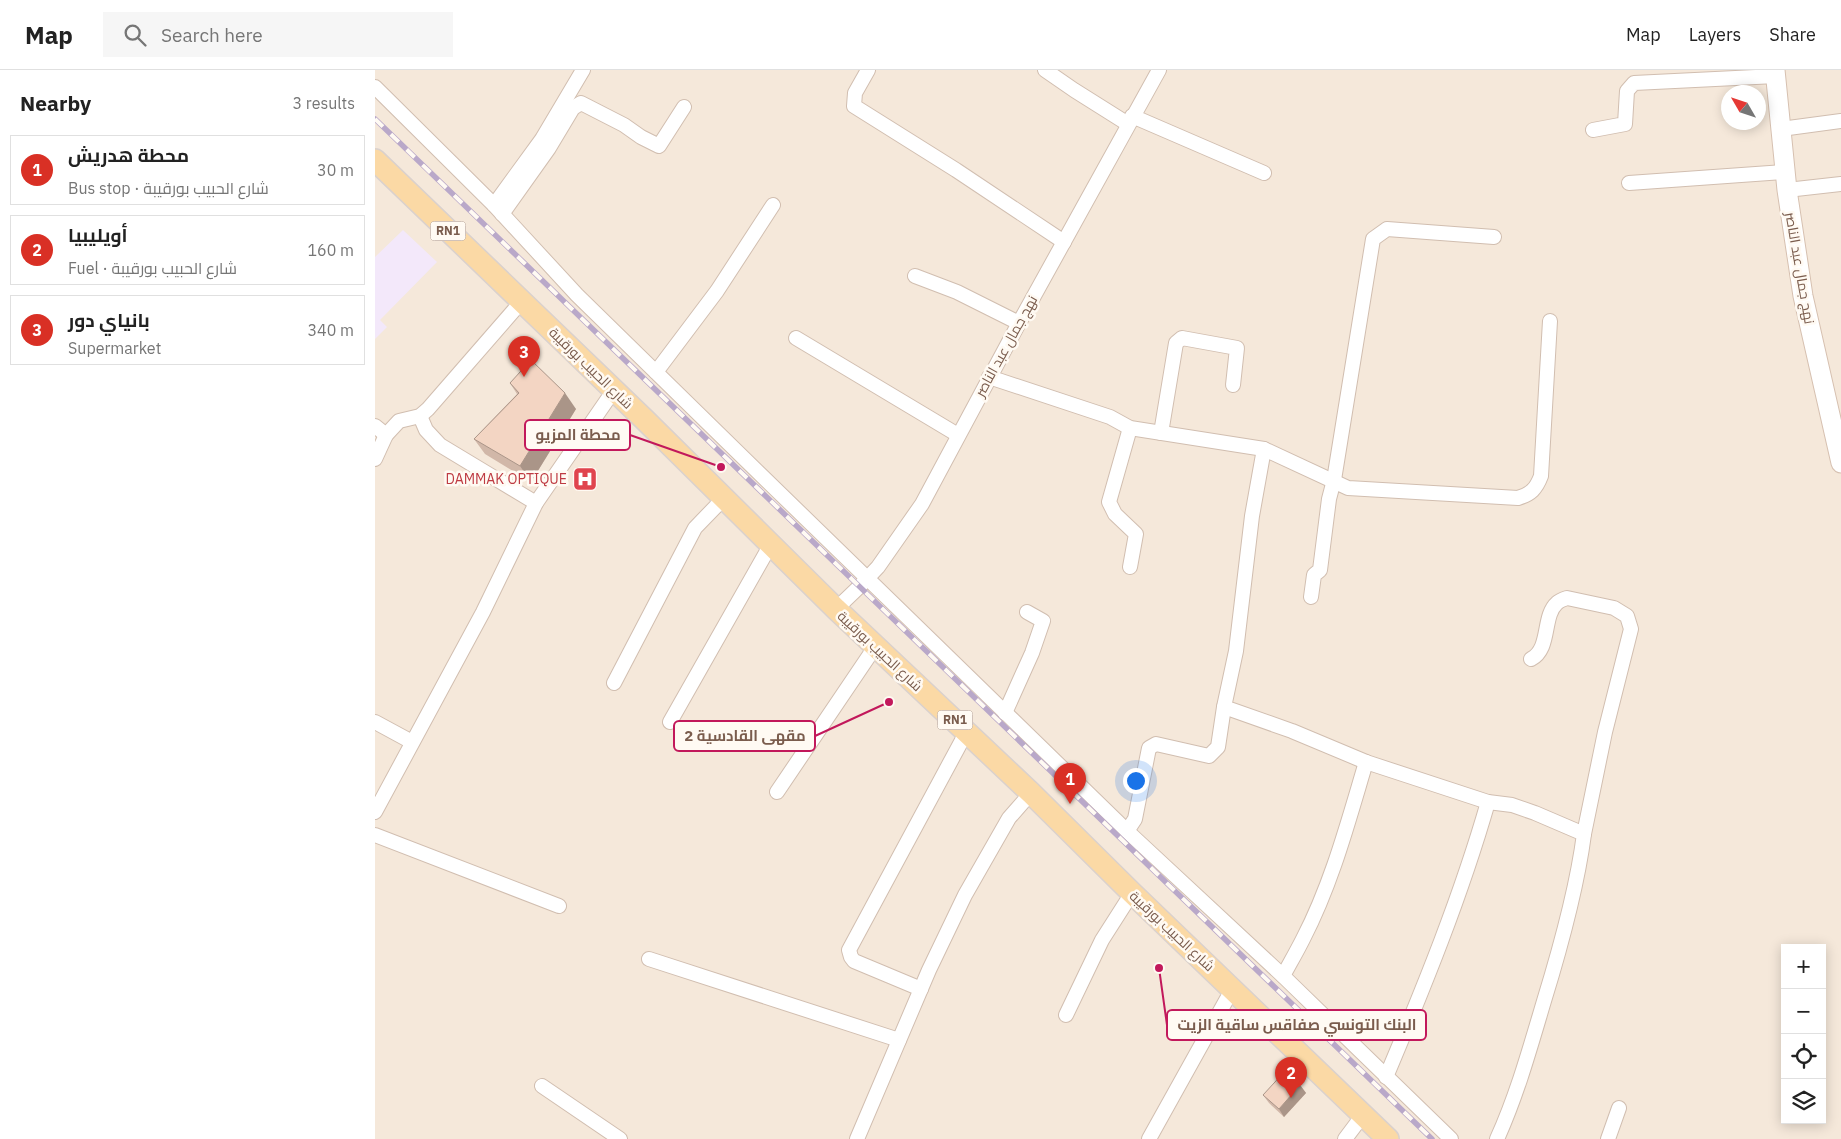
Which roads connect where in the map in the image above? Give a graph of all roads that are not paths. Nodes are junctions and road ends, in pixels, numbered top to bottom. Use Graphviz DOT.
graph roads {
  1 [pos="583,70"];
  2 [pos="868,70"];
  3 [pos="1045,70"];
  4 [pos="1159,70"];
  5 [pos="1776,73"];
  6 [pos="375,87"];
  7 [pos="684,107"];
  8 [pos="1130,120"];
  9 [pos="1841,121"];
  10 [pos="1781,129"];
  11 [pos="1593,130"];
  12 [pos="375,160"];
  13 [pos="1785,172"];
  14 [pos="1264,173"];
  15 [pos="1629,183"];
  16 [pos="1841,184"];
  17 [pos="1787,190"];
  18 [pos="773,205"];
  19 [pos="498,209"];
  20 [pos="1494,237"];
  21 [pos="1063,242"];
  22 [pos="915,276"];
  23 [pos="522,302"];
  24 [pos="1550,321"];
  25 [pos="1019,323"];
  26 [pos="796,338"];
  27 [pos="656,372"];
  28 [pos="989,377"];
  29 [pos="1233,385"];
  30 [pos="614,390"];
  31 [pos="420,416"];
  32 [pos="375,426"];
  33 [pos="1130,428"];
  34 [pos="1161,433"];
  35 [pos="386,435"];
  36 [pos="958,435"];
  37 [pos="1263,449"];
  38 [pos="375,459"];
  39 [pos="1841,463"];
  40 [pos="1334,480"];
  41 [pos="724,498"];
  42 [pos="536,503"];
  43 [pos="771,544"];
  44 [pos="1130,567"];
  45 [pos="867,579"];
  46 [pos="1311,597"];
  47 [pos="836,609"];
  48 [pos="1027,612"];
  49 [pos="875,647"];
  50 [pos="1531,659"];
  51 [pos="615,684"];
  52 [pos="1224,707"];
  53 [pos="1005,712"];
  54 [pos="375,722"];
  55 [pos="671,722"];
  56 [pos="967,731"];
  57 [pos="412,742"];
  58 [pos="1366,762"];
  59 [pos="777,792"];
  60 [pos="1031,793"];
  61 [pos="1488,802"];
  62 [pos="375,812"];
  63 [pos="1127,831"];
  64 [pos="1584,834"];
  65 [pos="375,835"];
  66 [pos="1131,892"];
  67 [pos="559,906"];
  68 [pos="649,959"];
  69 [pos="1283,976"];
  70 [pos="1233,988"];
  71 [pos="921,989"];
  72 [pos="1066,1015"];
  73 [pos="899,1040"];
  74 [pos="1385,1077"];
  75 [pos="542,1086"];
  76 [pos="1619,1108"];
  77 [pos="1363,1115"];
  78 [pos="620,1139"];
  79 [pos="857,1139"];
  80 [pos="1149,1139"];
  81 [pos="1345,1139"];
  82 [pos="1388,1139"];
  83 [pos="1451,1139"];
  84 [pos="1497,1139"];
  85 [pos="1608,1139"];
  1 -- 19 [label="street"];
  2 -- 21 [label="street"];
  3 -- 8 [label="street"];
  4 -- 8 [label="street, نهج جمال عبد الناصر"];
  5 -- 10 [label="street, نهج جمال عبد الناصر"];
  5 -- 11 [label="street"];
  6 -- 19 [label="street"];
  7 -- 19 [label="street"];
  8 -- 14 [label="street"];
  8 -- 21 [label="street, نهج جمال عبد الناصر"];
  9 -- 10 [label="street"];
  10 -- 13 [label="street, نهج جمال عبد الناصر"];
  12 -- 23 [label="main road, شارع الحبيب بورقيبة / RN1"];
  13 -- 15 [label="street"];
  13 -- 17 [label="street, نهج جمال عبد الناصر"];
  16 -- 17 [label="street"];
  17 -- 39 [label="street, نهج جمال عبد الناصر"];
  18 -- 27 [label="street"];
  19 -- 27 [label="street"];
  20 -- 40 [label="street"];
  21 -- 25 [label="street, نهج جمال عبد الناصر"];
  22 -- 25 [label="street"];
  23 -- 30 [label="main road, شارع الحبيب بورقيبة / RN1"];
  23 -- 31 [label="street"];
  24 -- 40 [label="street"];
  25 -- 28 [label="street, نهج جمال عبد الناصر"];
  26 -- 36 [label="street"];
  27 -- 45 [label="street"];
  28 -- 33 [label="street"];
  28 -- 36 [label="street, نهج جمال عبد الناصر"];
  29 -- 34 [label="street"];
  30 -- 41 [label="main road, شارع الحبيب بورقيبة / RN1"];
  30 -- 42 [label="street"];
  31 -- 35 [label="street"];
  31 -- 42 [label="street"];
  32 -- 35 [label="street"];
  33 -- 34 [label="street"];
  33 -- 44 [label="street"];
  34 -- 37 [label="street"];
  35 -- 38 [label="street"];
  36 -- 45 [label="street, نهج جمال عبد الناصر"];
  37 -- 40 [label="street"];
  37 -- 52 [label="street"];
  40 -- 46 [label="street"];
  41 -- 43 [label="main road, شارع الحبيب بورقيبة / RN1"];
  41 -- 51 [label="street"];
  42 -- 57 [label="street"];
  43 -- 47 [label="main road, شارع الحبيب بورقيبة / RN1"];
  43 -- 55 [label="street"];
  45 -- 47 [label="street, نهج جمال عبد الناصر"];
  45 -- 53 [label="street"];
  47 -- 49 [label="main road, شارع الحبيب بورقيبة / RN1"];
  48 -- 53 [label="street"];
  49 -- 56 [label="main road, شارع الحبيب بورقيبة / RN1"];
  49 -- 59 [label="street"];
  50 -- 64 [label="street"];
  52 -- 58 [label="street"];
  52 -- 63 [label="street"];
  53 -- 63 [label="street"];
  54 -- 57 [label="street"];
  56 -- 60 [label="main road, شارع الحبيب بورقيبة / RN1"];
  56 -- 71 [label="street"];
  57 -- 62 [label="street"];
  58 -- 61 [label="street"];
  58 -- 69 [label="street"];
  60 -- 66 [label="main road, شارع الحبيب بورقيبة / RN1"];
  60 -- 71 [label="street"];
  61 -- 64 [label="street"];
  61 -- 74 [label="street"];
  63 -- 69 [label="street"];
  64 -- 84 [label="street"];
  65 -- 67 [label="street"];
  66 -- 70 [label="main road, شارع الحبيب بورقيبة / RN1"];
  66 -- 72 [label="street"];
  68 -- 73 [label="street"];
  69 -- 74 [label="street"];
  70 -- 77 [label="main road, شارع الحبيب بورقيبة / RN1"];
  70 -- 80 [label="street"];
  71 -- 73 [label="street"];
  73 -- 79 [label="street"];
  74 -- 83 [label="street"];
  75 -- 78 [label="street"];
  76 -- 85 [label="street"];
  77 -- 81 [label="street"];
  77 -- 82 [label="main road, شارع الحبيب بورقيبة / RN1"];
}
